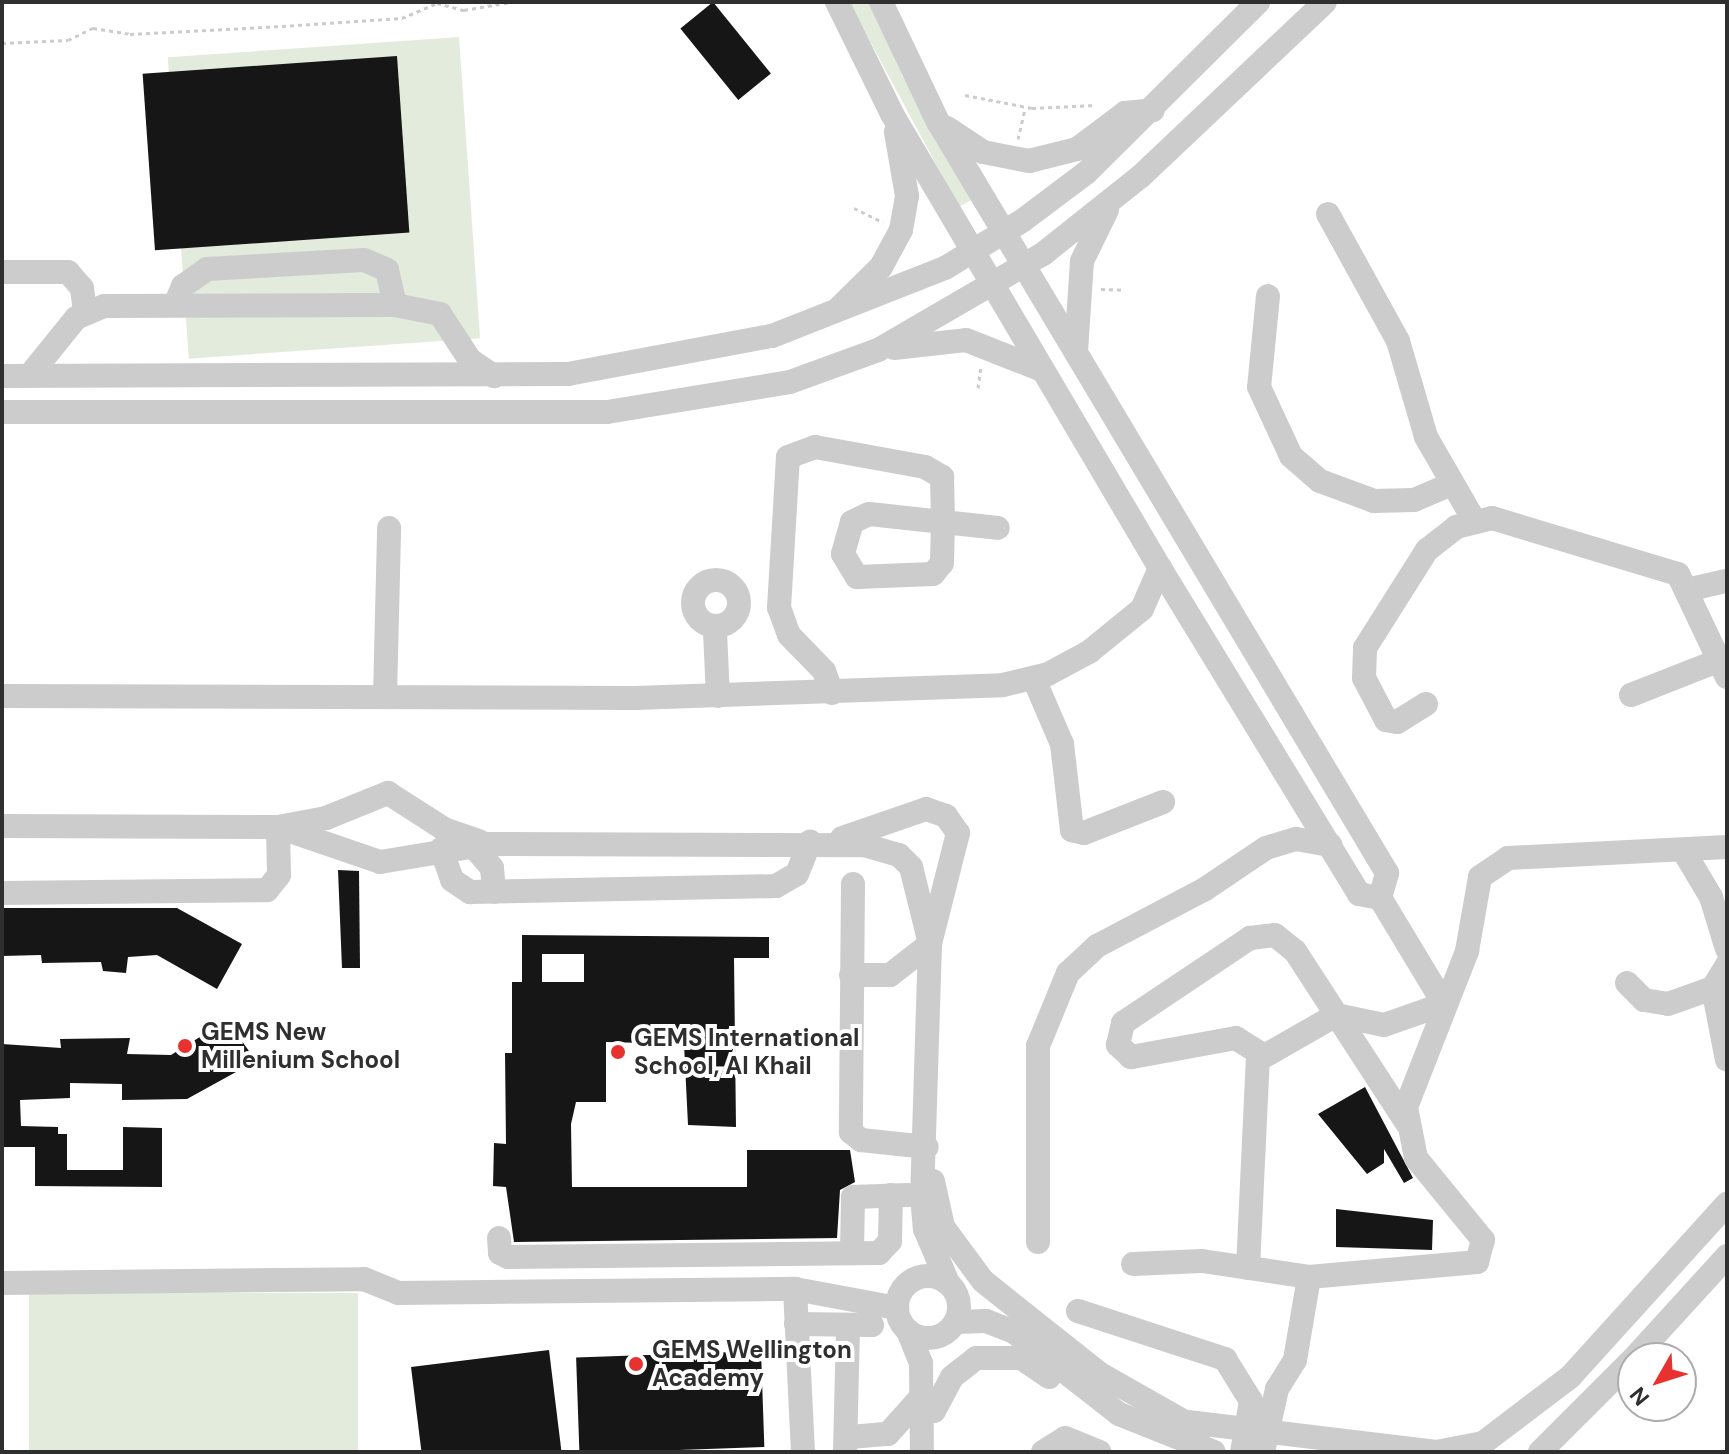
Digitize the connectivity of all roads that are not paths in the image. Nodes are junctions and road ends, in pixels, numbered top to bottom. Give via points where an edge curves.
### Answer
1 (837, 2) edge
2 (881, 2) edge
3 (1258, 2) edge
4 (1325, 2) edge
5 (1153, 110) junction
6 (892, 114) junction
7 (938, 122) junction
8 (1114, 198) junction
9 (1328, 214) dead end
10 (1005, 231) junction
11 (975, 250) junction
12 (1026, 266) junction
13 (2, 272) edge
14 (995, 285) junction
15 (1268, 296) dead end
16 (175, 305) junction
17 (395, 305) junction
18 (85, 312) junction
19 (832, 315) junction
20 (878, 350) junction
21 (1077, 353) junction
22 (1045, 371) junction
23 (30, 375) junction
24 (2, 376) edge
25 (494, 376) junction
26 (2, 412) edge
27 (1450, 485) junction
28 (1474, 520) junction
29 (389, 528) dead end
30 (998, 528) dead end
31 (1160, 568) junction
32 (1727, 581) edge
33 (1691, 589) junction
34 (1191, 619) junction
35 (1132, 620) junction
36 (715, 631) dead end
37 (1723, 668) edge
38 (1034, 679) junction
39 (832, 693) junction
40 (1631, 695) dead end
41 (2, 696) edge
42 (718, 696) junction
43 (385, 697) junction
44 (1426, 704) dead end
45 (1163, 802) dead end
46 (2, 826) edge
47 (278, 827) junction
48 (819, 841) junction
49 (481, 845) junction
50 (1330, 845) junction
51 (1727, 847) edge
52 (441, 849) junction
53 (1686, 855) junction
54 (853, 884) dead end
55 (494, 892) junction
56 (2, 893) edge
57 (1380, 898) junction
58 (1723, 918) edge
59 (930, 944) junction
60 (1727, 949) edge
61 (1727, 965) edge
62 (851, 975) junction
63 (1627, 983) dead end
64 (1713, 988) junction
65 (1444, 1004) junction
66 (1336, 1015) junction
67 (1261, 1058) junction
68 (1727, 1060) edge
69 (1406, 1122) junction
70 (927, 1147) junction
71 (882, 1194) junction
72 (922, 1196) junction
73 (1727, 1204) edge
74 (1727, 1221) edge
75 (499, 1238) dead end
76 (1038, 1242) dead end
77 (852, 1253) junction
78 (1727, 1256) edge
79 (1133, 1264) dead end
80 (1248, 1268) junction
81 (1309, 1277) junction
82 (2, 1283) edge
83 (795, 1289) junction
84 (953, 1290) junction
85 (897, 1308) junction
86 (1078, 1311) dead end
87 (796, 1324) junction
88 (950, 1328) junction
89 (1041, 1328) junction
90 (908, 1331) junction
91 (1648, 1342) edge
92 (1617, 1374) edge
93 (928, 1403) junction
94 (1251, 1440) edge
95 (848, 1445) edge
96 (803, 1452) edge
97 (922, 1452) edge
98 (934, 1452) edge
99 (1043, 1452) edge
100 (1099, 1452) edge
101 (1170, 1452) edge
102 (1214, 1452) edge
103 (1332, 1452) edge
104 (1493, 1452) edge
105 (1540, 1452) edge

1 - 6 street
2 - 7 street
3 - 5 street
4 - 8 street
5 - 7 street via 1125,113 1062,155 1012,160 983,152
5 - 10 street via 1086,173
6 - 11 street
6 - 19 street via 906,180 901,230 881,267
7 - 10 street
8 - 12 street
8 - 21 street via 1082,261
9 - 27 street via 1406,359 1426,437
10 - 11 street
10 - 12 street
11 - 14 street
11 - 19 street
12 - 14 street
12 - 21 street
13 - 18 street via 68,272 82,288
14 - 20 street
14 - 22 street
15 - 27 street via 1259,387 1291,456 1328,486 1374,501 1414,500
16 - 17 street
16 - 17 street via 183,286 207,269 364,260 387,270
16 - 18 street
17 - 25 street via 440,314 470,360
18 - 23 street
19 - 25 street via 692,356
20 - 22 street via 966,340
20 - 26 street via 752,392 638,410
21 - 57 street via 1387,873
22 - 31 street
23 - 24 street
23 - 25 street
27 - 28 street
28 - 33 street via 1508,519 1661,565
28 - 44 street via 1427,550 1363,657 1364,678 1386,720 1397,722
29 - 43 street
30 - 39 street via 943,522 944,483 932,469 807,447 783,463 779,608
31 - 34 street
31 - 35 street
32 - 33 street
33 - 37 street
34 - 35 street via 1161,612
34 - 50 street
35 - 38 street via 1076,661
36 - 42 street
37 - 40 street
38 - 39 street
38 - 45 street via 1062,744 1072,830 1084,833
39 - 42 street
41 - 43 street
42 - 43 street
46 - 47 street
47 - 49 street via 326,818 388,793 444,829
47 - 52 street via 380,862
47 - 56 street via 279,875 267,890
48 - 49 street
48 - 55 street via 797,874 776,886
48 - 59 street via 906,861
48 - 59 street via 916,811 946,816 959,843 939,889
49 - 52 street
49 - 55 street
50 - 57 street via 1359,894
50 - 76 street via 1296,839 1266,848 1205,889 1097,946 1068,973 1038,1046
51 - 53 street
52 - 55 street via 457,885
53 - 58 street
53 - 65 street via 1589,852 1497,862 1475,888 1467,951
54 - 62 street
57 - 65 street
58 - 60 street
59 - 62 street via 890,975
59 - 70 street
61 - 64 street
62 - 70 street via 851,1132 861,1140
63 - 64 street via 1659,1004
64 - 68 street
65 - 66 street via 1384,1025
65 - 69 street via 1408,1092
66 - 67 street
66 - 67 street via 1290,945 1267,934 1250,938 1117,1033 1131,1057 1236,1038
66 - 69 street
67 - 80 street
69 - 81 street via 1416,1158 1480,1235 1484,1255 1472,1263
70 - 72 street
70 - 89 street via 936,1203 953,1247
71 - 72 street
71 - 77 street via 852,1200
71 - 77 street via 887,1249
72 - 84 street via 925,1229
73 - 94 street via 1570,1377 1483,1443 1436,1452
74 - 104 street via 1566,1399
75 - 77 street via 505,1257
78 - 91 street
79 - 80 street
80 - 81 street
81 - 94 street via 1295,1360
82 - 83 street via 364,1279 398,1293
83 - 85 street
83 - 87 street
84 - 85 street via 915,1279
84 - 88 street
84 - 89 street
85 - 90 street
86 - 94 street via 1217,1355 1236,1372 1251,1401
87 - 95 street via 860,1325
87 - 96 street
88 - 90 street via 925,1338
88 - 93 street
88 - 102 street via 986,1321 1014,1332 1119,1414
89 - 94 street via 1123,1390 1188,1422
90 - 93 street
92 - 105 street
93 - 95 street via 888,1434
93 - 97 street
93 - 98 street
93 - 101 street via 963,1366 1006,1354 1034,1366 1132,1436
94 - 103 street
99 - 100 street via 1065,1438

